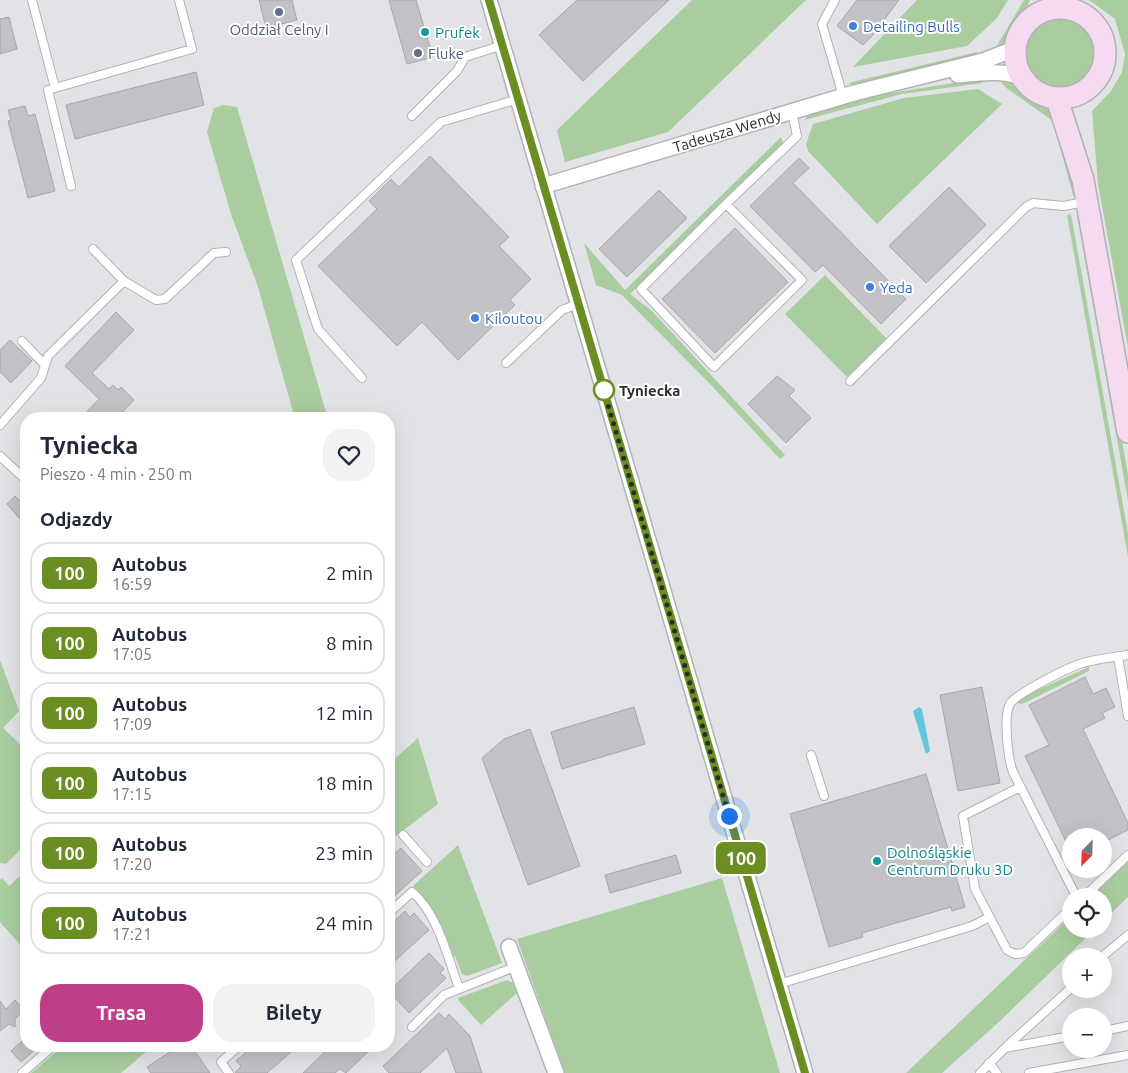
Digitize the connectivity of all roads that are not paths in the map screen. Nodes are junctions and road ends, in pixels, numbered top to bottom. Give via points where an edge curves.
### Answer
1 (32, 0) edge
2 (40, 0) edge
3 (179, 0) edge
4 (489, 0) edge
5 (835, 0) edge
6 (1057, 4) edge
7 (1036, 7) edge
8 (35, 11) junction
9 (503, 45) junction
10 (1014, 49) junction
11 (1021, 77) junction
12 (912, 79) junction
13 (55, 88) junction
14 (1080, 94) junction
15 (843, 96) junction
16 (518, 99) junction
17 (1057, 99) junction
18 (792, 112) junction
19 (412, 116) dead end
20 (1083, 180) junction
21 (70, 186) dead end
22 (544, 186) junction
23 (1087, 202) junction
24 (726, 204) junction
25 (93, 249) dead end
26 (226, 252) dead end
27 (124, 280) junction
28 (578, 304) junction
29 (22, 341) dead end
30 (506, 363) dead end
31 (44, 364) junction
32 (362, 378) dead end
33 (850, 381) dead end
34 (0, 425) edge
35 (1128, 432) edge
36 (0, 456) edge
37 (20, 474) edge
38 (1128, 655) edge
39 (1118, 657) junction
40 (1128, 716) edge
41 (811, 756) dead end
42 (1020, 787) junction
43 (824, 796) dead end
44 (403, 835) dead end
45 (1128, 855) edge
46 (428, 862) dead end
47 (1072, 888) edge
48 (1093, 888) edge
49 (395, 908) edge
50 (990, 917) junction
51 (1062, 917) edge
52 (1128, 934) edge
53 (509, 946) dead end
54 (1112, 948) edge
55 (517, 966) junction
56 (778, 984) junction
57 (459, 988) junction
58 (1062, 996) edge
59 (1128, 1026) edge
60 (412, 1027) dead end
61 (1112, 1029) edge
62 (1062, 1038) edge
63 (1005, 1048) junction
64 (46, 1052) edge
65 (232, 1052) edge
66 (1128, 1055) edge
67 (989, 1063) junction
68 (22, 1073) edge
69 (229, 1073) edge
70 (556, 1073) edge
71 (805, 1073) edge
72 (980, 1073) edge
73 (997, 1073) edge
74 (1029, 1073) edge

1 - 8 lane
2 - 8 lane
3 - 13 lane via 192,49
4 - 9 street
5 - 15 lane via 822,24
6 - 7 main road
6 - 14 main road via 1091,21 1104,43 1102,68 1094,83
7 - 10 main road
8 - 13 lane
9 - 16 street
9 - 19 lane via 465,57 457,71
10 - 11 main road
10 - 12 street, Tadeusza Wendy via 986,60
11 - 12 street, Tadeusza Wendy via 993,72
11 - 17 main road via 1036,92
12 - 15 street, Tadeusza Wendy
13 - 21 lane via 48,90
14 - 17 main road
14 - 20 main road
15 - 18 street, Tadeusza Wendy
16 - 22 street
16 - 32 lane via 441,122 296,260 318,329
17 - 20 main road
18 - 22 street, Tadeusza Wendy
18 - 24 lane via 797,136
20 - 23 main road
22 - 28 street
23 - 33 lane via 1063,206 1033,203 1026,207
23 - 35 main road
24 - 24 lane via 641,289 714,367 802,280
25 - 27 lane
26 - 27 lane via 214,253 165,299 156,300
27 - 31 lane via 48,356
28 - 30 lane via 562,310
28 - 56 street
29 - 31 lane
31 - 34 lane via 41,378
36 - 37 lane
38 - 39 lane
39 - 40 lane
39 - 42 lane via 1081,663 1018,695 1010,704 1008,756
41 - 43 lane
42 - 47 lane
42 - 50 lane via 963,816 975,889
44 - 46 lane
45 - 48 lane
49 - 57 lane via 412,892 420,899 431,916
50 - 51 lane via 1007,950 1015,954 1024,953
50 - 56 lane via 972,926
52 - 54 lane
53 - 55 street
55 - 57 lane
55 - 70 street
56 - 71 street
57 - 60 lane via 444,995
58 - 63 lane
59 - 61 lane
62 - 63 lane
63 - 67 lane
64 - 68 lane
65 - 69 lane via 220,1062
66 - 74 lane
67 - 72 lane
67 - 73 lane

